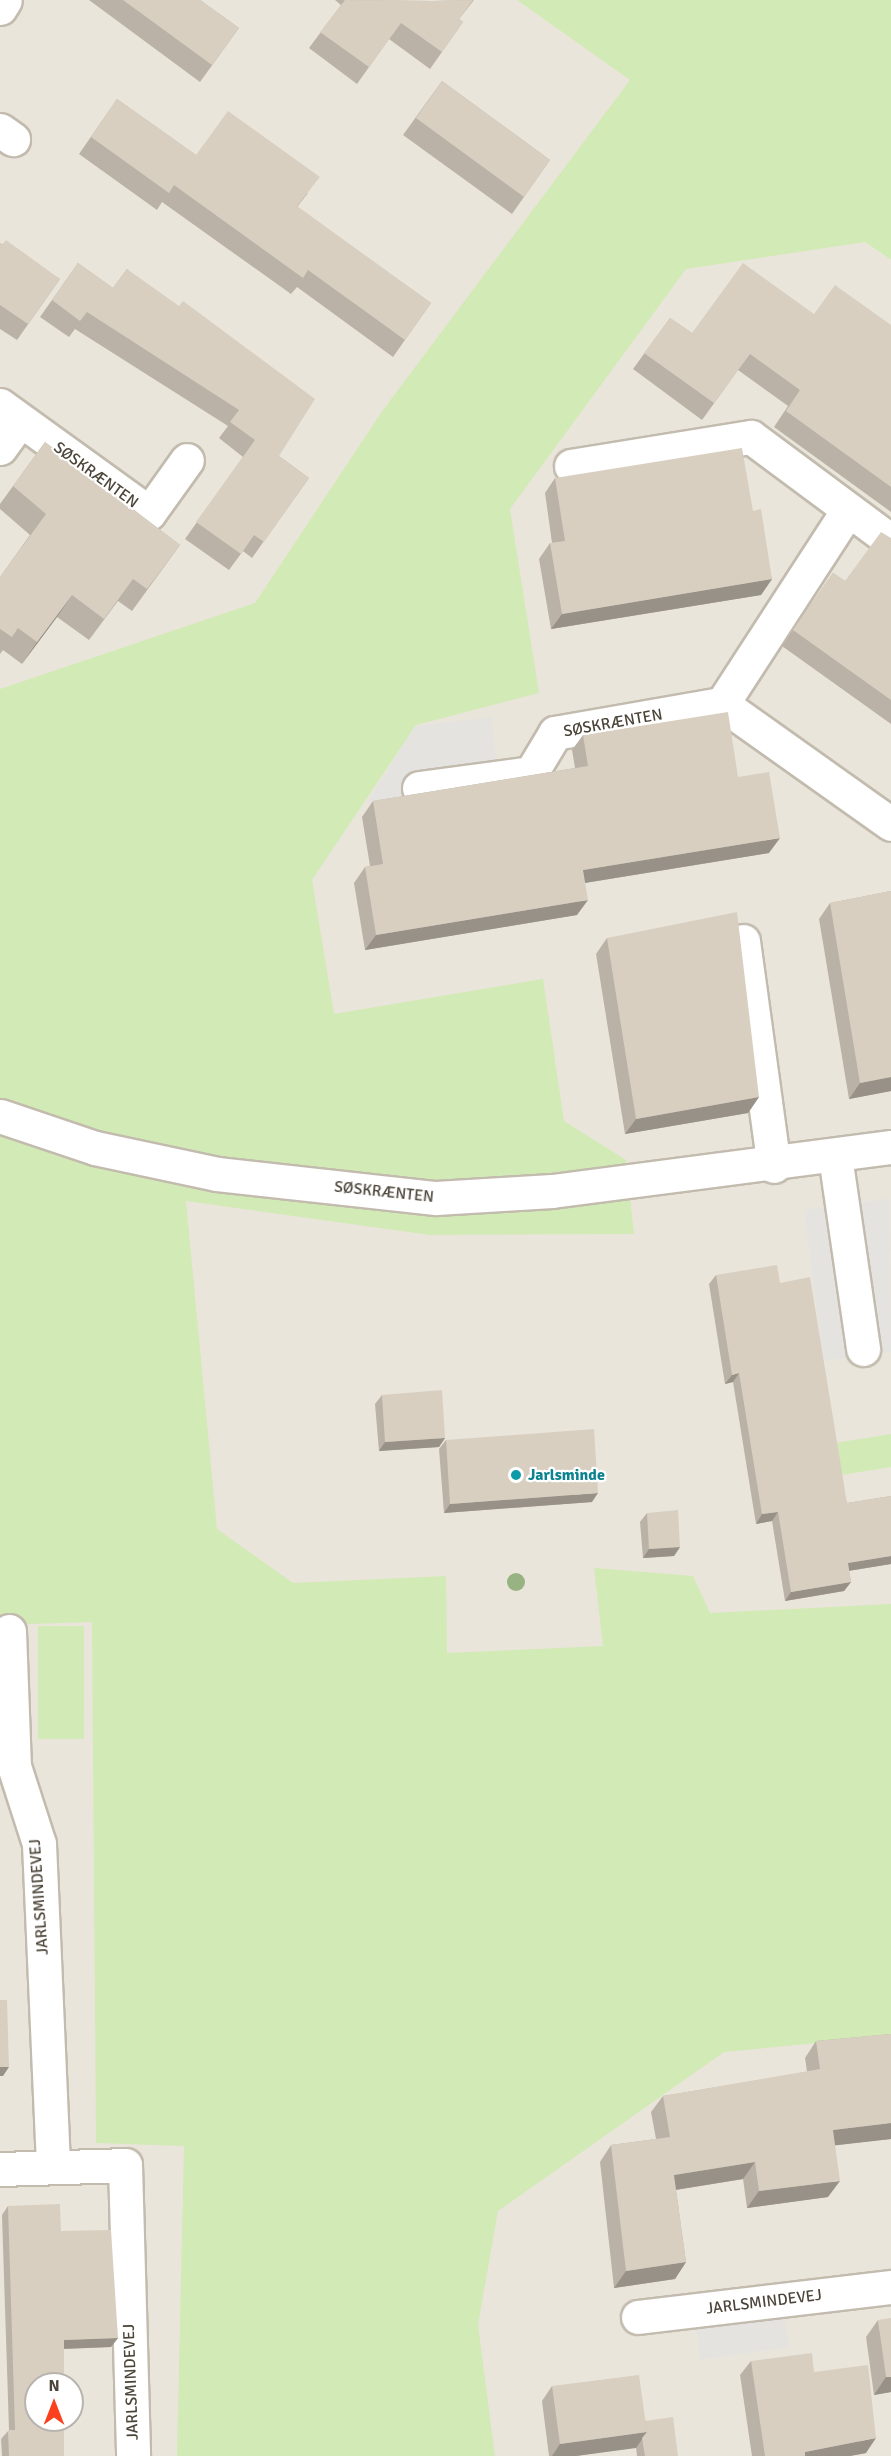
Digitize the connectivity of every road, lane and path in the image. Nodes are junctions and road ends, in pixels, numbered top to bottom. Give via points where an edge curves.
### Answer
1 (5, 0) edge
2 (0, 8) edge
3 (10, 412) edge
4 (0, 448) edge
5 (187, 460) dead end
6 (571, 466) dead end
7 (848, 510) junction
8 (891, 541) edge
9 (722, 704) junction
10 (419, 788) dead end
11 (891, 824) edge
12 (743, 941) edge
13 (0, 1116) edge
14 (891, 1146) edge
15 (835, 1156) junction
16 (774, 1166) junction
17 (863, 1349) dead end
18 (9, 1631) dead end
19 (53, 2167) junction
20 (0, 2169) edge
21 (891, 2287) edge
22 (638, 2317) dead end
23 (133, 2456) edge

1 - 2 street
3 - 4 street, SØSKRÆNTEN
3 - 5 street, SØSKRÆNTEN via 149,513
6 - 7 street via 751,437
7 - 8 street
7 - 9 street
9 - 10 street, SØSKRÆNTEN via 555,733 531,773
9 - 11 street
12 - 16 street
13 - 16 street, SØSKRÆNTEN via 96,1148 217,1174 436,1198 552,1191
14 - 15 street, SØSKRÆNTEN
15 - 16 street, SØSKRÆNTEN
15 - 17 street
18 - 19 street, JARLSMINDEVEJ via 14,1767 39,1844
19 - 20 street, JARLSMINDEVEJ
19 - 23 street, JARLSMINDEVEJ via 125,2165
21 - 22 street, JARLSMINDEVEJ

